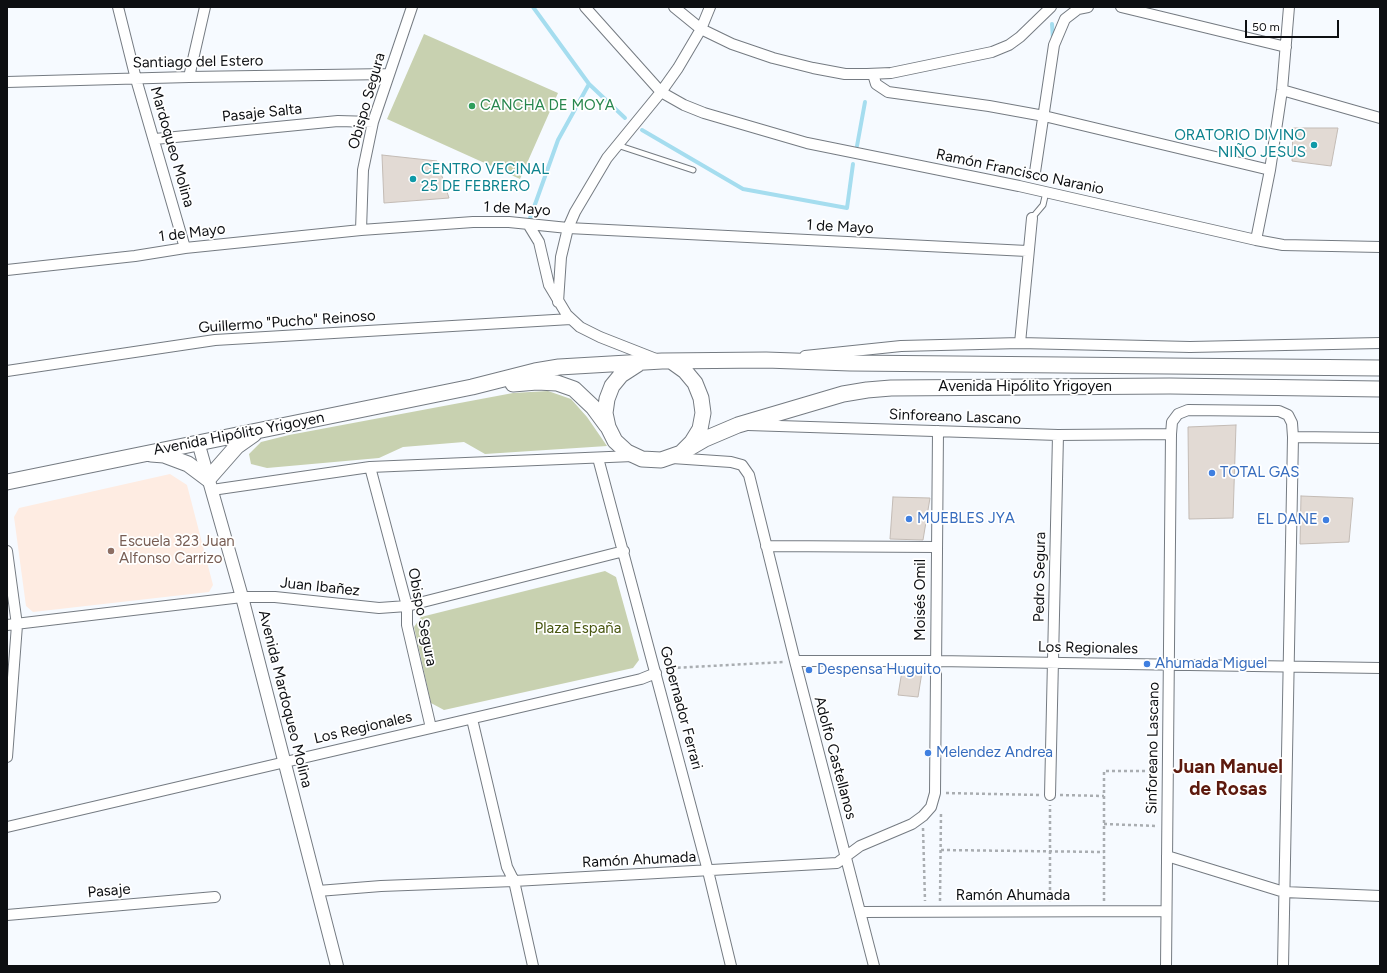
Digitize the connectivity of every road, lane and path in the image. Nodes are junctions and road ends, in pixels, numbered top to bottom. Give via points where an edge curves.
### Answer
1 (118, 7) edge
2 (205, 7) edge
3 (412, 7) edge
4 (584, 7) edge
5 (674, 7) edge
6 (710, 7) edge
7 (1050, 7) edge
8 (1088, 7) edge
9 (1121, 7) edge
10 (1289, 7) edge
11 (701, 29) junction
12 (1286, 47) junction
13 (389, 74) junction
14 (873, 74) junction
15 (189, 76) junction
16 (136, 79) junction
17 (7, 82) edge
18 (1282, 90) junction
19 (661, 92) junction
20 (1044, 116) junction
21 (1380, 118) edge
22 (373, 122) junction
23 (155, 139) junction
24 (617, 145) junction
25 (693, 170) dead end
26 (1270, 170) junction
27 (1035, 172) dead end
28 (1046, 192) junction
29 (1032, 218) joint
30 (528, 224) junction
31 (568, 228) junction
32 (361, 230) junction
33 (1256, 240) junction
34 (1380, 247) edge
35 (185, 248) junction
36 (1027, 251) junction
37 (7, 270) edge
38 (558, 302) junction
39 (571, 319) junction
40 (1020, 343) junction
41 (1380, 343) edge
42 (766, 360) junction
43 (666, 361) junction
44 (639, 363) junction
45 (1380, 368) edge
46 (7, 371) edge
47 (472, 387) junction
48 (1380, 389) edge
49 (738, 425) junction
50 (608, 427) junction
51 (260, 430) junction
52 (938, 431) junction
53 (1171, 434) junction
54 (1058, 435) junction
55 (1292, 436) junction
56 (1380, 438) edge
57 (198, 442) junction
58 (140, 454) junction
59 (675, 455) junction
60 (633, 456) junction
61 (598, 458) junction
62 (370, 467) junction
63 (7, 482) edge
64 (210, 484) junction
65 (766, 546) junction
66 (936, 547) junction
67 (7, 551) edge
68 (624, 551) junction
69 (242, 597) junction
70 (407, 606) junction
71 (12, 625) edge
72 (795, 661) junction
73 (936, 661) junction
74 (1053, 663) junction
75 (1169, 665) junction
76 (1288, 667) junction
77 (1380, 668) edge
78 (656, 673) junction
79 (472, 719) junction
80 (431, 728) junction
81 (7, 757) edge
82 (284, 762) junction
83 (1168, 771) junction
84 (935, 793) junction
85 (1050, 795) junction
86 (1104, 796) junction
87 (923, 816) junction
88 (1104, 824) junction
89 (1167, 826) junction
90 (7, 827) edge
91 (941, 850) junction
92 (1050, 851) junction
93 (1104, 852) junction
94 (845, 856) junction
95 (1167, 856) junction
96 (708, 871) junction
97 (514, 881) junction
98 (318, 891) junction
99 (1284, 892) junction
100 (1380, 896) edge
101 (214, 897) dead end
102 (1050, 911) junction
103 (1104, 911) junction
104 (1166, 911) junction
105 (860, 912) junction
106 (925, 912) junction
107 (940, 912) junction
108 (7, 916) edge
109 (337, 966) edge
110 (533, 966) edge
111 (731, 966) edge
112 (874, 966) edge
113 (1166, 966) edge
114 (1283, 966) edge

1 - 16 street, Mardoqueo Molina
2 - 15 street
3 - 13 street, Obispo Segura
4 - 19 street, Ramón Francisco Naranio
5 - 11 street
6 - 11 street
7 - 14 street via 1020,37 992,52 890,73
8 - 20 street via 1078,9 1065,19 1056,39
9 - 12 street
10 - 12 street
11 - 14 street via 732,44 772,58 845,74
11 - 19 street
12 - 18 street
13 - 15 street, Santiago del Estero
13 - 22 street, Obispo Segura
14 - 20 street via 876,84 888,92
15 - 16 street, Santiago del Estero
16 - 17 street, Santiago del Estero
16 - 23 street, Mardoqueo Molina
18 - 21 street
18 - 26 street
19 - 24 street
19 - 28 street, Ramón Francisco Naranio via 704,113 807,143
20 - 26 street
20 - 27 street
22 - 23 street, Pasaje Salta via 338,121
22 - 32 street, Obispo Segura via 363,170
23 - 35 street, Mardoqueo Molina
24 - 25 lane
24 - 31 street via 575,212
26 - 33 street
28 - 29 lane via 1042,205
28 - 33 street, Ramón Francisco Naranio
29 - 36 street
30 - 31 street, 1 de Mayo
30 - 32 street, 1 de Mayo via 472,222
30 - 38 street via 539,242 549,285
31 - 36 street, 1 de Mayo
31 - 38 street via 561,257
32 - 35 street, 1 de Mayo
33 - 34 street, Ramón Francisco Naranio via 1283,245
35 - 37 street, 1 de Mayo
36 - 40 street
38 - 39 street
39 - 43 street via 580,327 600,337
39 - 46 street, Guillermo "Pucho" Reinoso via 215,340
40 - 41 street via 1190,347
40 - 42 street via 901,346
42 - 43 main road, Avenida Hipólito Yrigoyen
42 - 45 main road, Avenida Hipólito Yrigoyen
43 - 44 main road
43 - 59 main road via 685,371 694,383 701,398 703,413 700,429 692,442
44 - 47 main road, Avenida Hipólito Yrigoyen via 559,367
44 - 50 main road via 621,375 612,386 605,413
47 - 50 main road, Avenida Hipólito Yrigoyen via 557,383 574,390 593,407
47 - 51 main road, Avenida Hipólito Yrigoyen
48 - 49 main road, Avenida Hipólito Yrigoyen via 1170,386 891,388 844,394
49 - 52 street, Sinforeano Lascano
49 - 59 main road, Avenida Hipólito Yrigoyen
50 - 60 main road via 615,441
51 - 57 main road, Avenida Hipólito Yrigoyen
51 - 64 main road via 237,446
52 - 54 street, Sinforeano Lascano
52 - 66 street, Moisés Omil
53 - 54 street, Sinforeano Lascano
53 - 55 street, Sinforeano Lascano via 1172,422 1178,414 1188,410 1279,411 1288,415 1292,423
53 - 75 street, Sinforeano Lascano
54 - 74 street, Pedro Segura
55 - 56 street
55 - 76 street
57 - 58 main road, Avenida Hipólito Yrigoyen
57 - 64 street, Avenida Mardoqueo Molina
58 - 63 main road, Avenida Hipólito Yrigoyen
58 - 64 main road via 164,456 188,464
59 - 60 main road via 652,460
59 - 65 street, Adolfo Castellanos via 742,465 749,475
60 - 61 street
61 - 62 street
61 - 68 street, Gobernador Ferrari
62 - 64 street
62 - 70 street, Obispo Segura
64 - 69 street, Avenida Mardoqueo Molina
65 - 66 street
65 - 72 street, Adolfo Castellanos
66 - 73 street, Moisés Omil
67 - 71 street
68 - 70 street, Juan Ibañez
68 - 78 street, Gobernador Ferrari
69 - 70 street, Juan Ibañez via 379,608
69 - 71 street, Juan Ibañez
69 - 82 street, Avenida Mardoqueo Molina
70 - 80 street, Obispo Segura via 407,625
71 - 81 street
72 - 73 street, Los Regionales
72 - 78 path via 673,668
72 - 94 street, Adolfo Castellanos
73 - 74 street, Los Regionales
73 - 84 street, Moisés Omil
74 - 75 street, Los Regionales
74 - 85 street, Pedro Segura
75 - 76 street, Los Regionales
75 - 83 street, Sinforeano Lascano
76 - 77 street, Los Regionales
76 - 99 street
78 - 79 street, Los Regionales via 641,679
78 - 96 street, Gobernador Ferrari
79 - 80 street, Los Regionales
79 - 97 street via 507,867
80 - 82 street, Los Regionales
82 - 90 street, Los Regionales
82 - 98 street, Avenida Mardoqueo Molina
83 - 86 path via 1104,771
83 - 89 street, Sinforeano Lascano
84 - 85 path
84 - 87 street, Ramón Ahumada via 931,807
84 - 91 path via 941,804
85 - 86 path
85 - 92 path
86 - 88 path
87 - 94 street, Ramón Ahumada via 912,824 860,846
87 - 106 path
88 - 89 path
88 - 93 path
89 - 95 street, Sinforeano Lascano
91 - 92 path
91 - 107 path
92 - 93 path
92 - 102 path
93 - 103 path
94 - 96 street, Ramón Ahumada via 837,863
94 - 105 street, Adolfo Castellanos
95 - 99 street
95 - 104 street, Sinforeano Lascano
96 - 97 street, Ramón Ahumada
96 - 111 street, Gobernador Ferrari
97 - 98 street, Ramón Ahumada
97 - 110 street
98 - 109 street, Avenida Mardoqueo Molina
99 - 100 street
99 - 114 street
101 - 108 street, Pasaje
102 - 103 street, Ramón Ahumada
102 - 107 street, Ramón Ahumada
103 - 104 street, Ramón Ahumada
104 - 113 street, Sinforeano Lascano
105 - 106 street, Ramón Ahumada
105 - 112 street, Adolfo Castellanos
106 - 107 street, Ramón Ahumada

